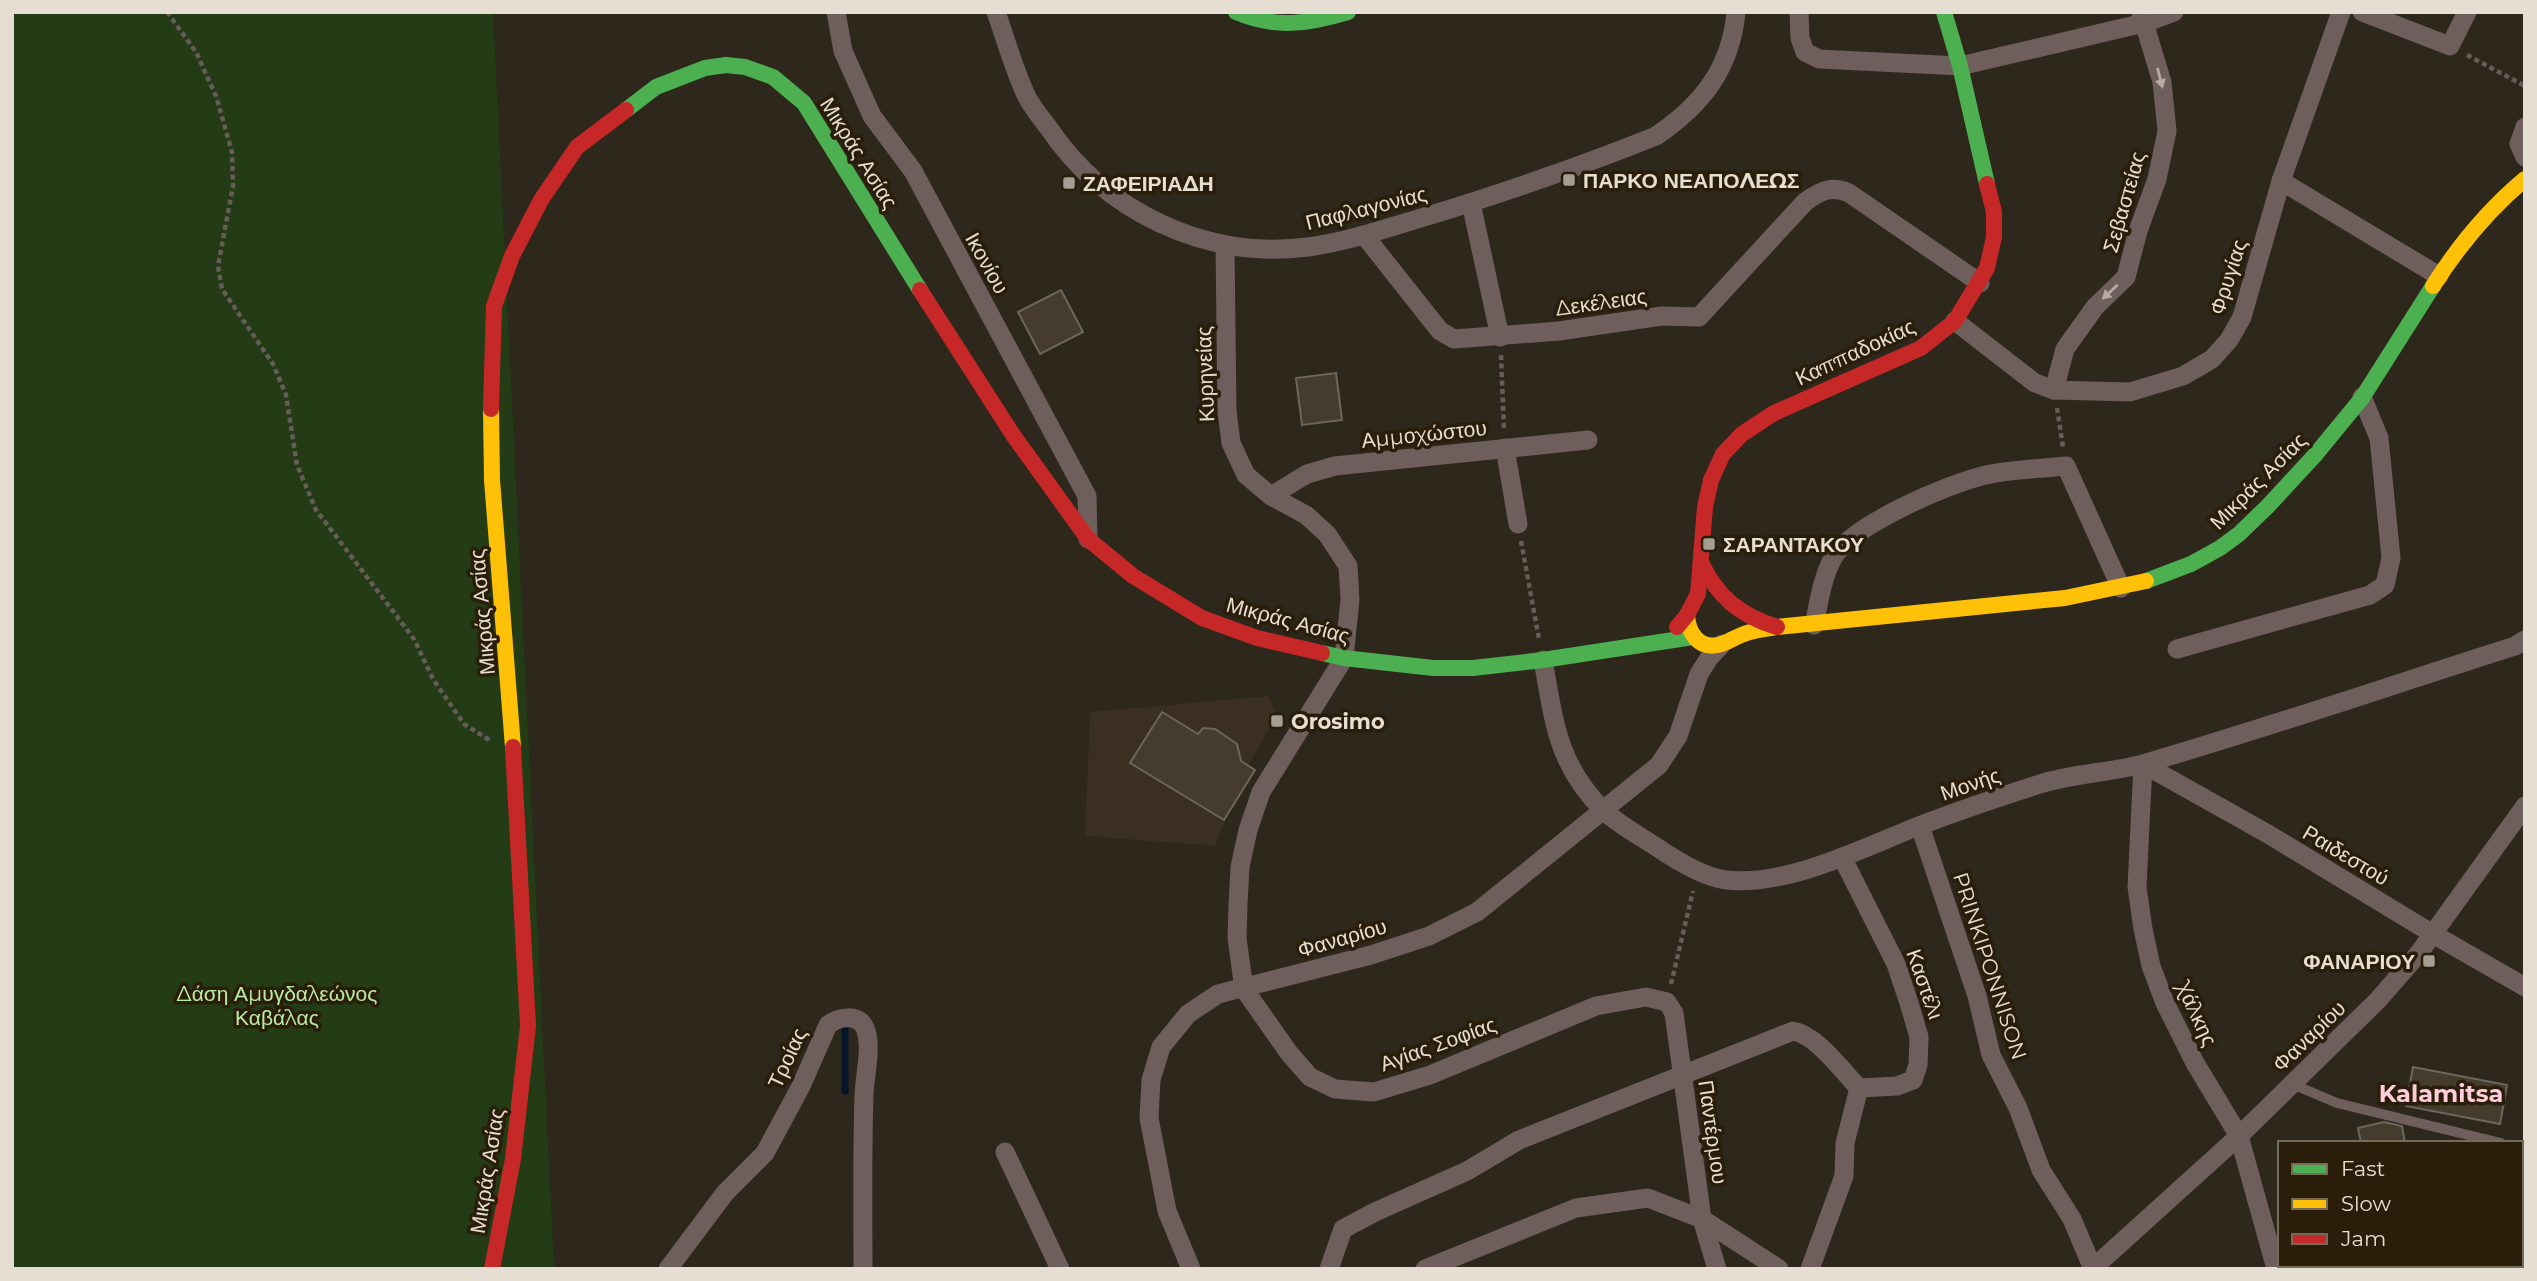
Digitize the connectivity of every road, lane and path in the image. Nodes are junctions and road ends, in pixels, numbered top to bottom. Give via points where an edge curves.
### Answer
1 (167, 12) edge
2 (836, 12) edge
3 (996, 12) edge
4 (1236, 12) edge
5 (1348, 12) edge
6 (1736, 12) edge
7 (1799, 12) edge
8 (1944, 12) edge
9 (2174, 12) edge
10 (2342, 12) edge
11 (2362, 12) edge
12 (2467, 12) edge
13 (2143, 18) edge
14 (2450, 46) junction
15 (1961, 66) junction
16 (2525, 86) edge
17 (2525, 127) edge
18 (2525, 157) edge
19 (2525, 179) edge
20 (2281, 181) junction
21 (1471, 203) junction
22 (1364, 235) junction
23 (1225, 246) junction
24 (2439, 276) junction
25 (1980, 284) junction
26 (1955, 321) junction
27 (1500, 337) junction
28 (2053, 390) junction
29 (2362, 397) junction
30 (1588, 440) dead end
31 (1505, 448) junction
32 (2066, 466) junction
33 (1271, 496) junction
34 (1518, 524) joint
35 (1088, 539) junction
36 (1701, 553) junction
37 (2121, 588) junction
38 (1729, 604) junction
39 (1691, 609) junction
40 (1814, 625) junction
41 (1777, 628) junction
42 (1693, 637) junction
43 (2525, 640) edge
44 (1725, 641) junction
45 (1640, 647) junction
46 (2177, 649) dead end
47 (1344, 658) junction
48 (1543, 660) junction
49 (1690, 701) junction
50 (514, 755) junction
51 (2143, 764) junction
52 (2525, 806) edge
53 (1604, 811) junction
54 (1920, 826) junction
55 (1842, 857) junction
56 (1698, 870) junction
57 (2433, 934) junction
58 (2525, 987) edge
59 (1244, 989) junction
60 (1667, 1003) junction
61 (1682, 1076) junction
62 (2292, 1084) junction
63 (1859, 1088) junction
64 (2239, 1136) junction
65 (2493, 1141) edge
66 (1005, 1152) dead end
67 (1702, 1219) junction
68 (492, 1269) edge
69 (668, 1269) edge
70 (863, 1269) edge
71 (1060, 1269) edge
72 (1191, 1269) edge
73 (1329, 1269) edge
74 (1425, 1269) edge
75 (1717, 1269) edge
76 (1779, 1269) edge
77 (1810, 1269) edge
78 (2093, 1269) edge
79 (2276, 1269) edge

1 - 50 path via 196,52 216,96 232,152 233,186 218,266 222,289 273,364 286,395 298,465 316,510 414,639 433,679 464,724
2 - 35 street, Ικονίου via 843,51 872,116 913,170 1087,496
3 - 23 street, Παφλαγονίας via 1027,98 1081,170 1131,208 1164,226
4 - 5 street via 1261,22 1293,26
6 - 21 street, Παφλαγονίας via 1727,56 1713,84 1678,121 1656,136
7 - 15 street via 1805,52 1819,59
8 - 15 street, Καππαδοκίας
9 - 13 street
10 - 20 street, Φρυγίας
11 - 14 street
12 - 14 street
13 - 15 street
13 -> 28 street, Σεβαστείας via 2162,82 2167,131 2157,179 2126,278 2095,307 2064,349
14 - 16 path
15 - 25 street, Καππαδοκίας via 1994,212 1994,237
17 - 18 street via 2519,144
19 - 24 street, Μικράς Ασίας via 2500,197
20 - 24 street
20 - 28 street, Φρυγίας via 2242,317 2212,359 2183,376 2130,392
21 - 22 street, Παφλαγονίας
21 - 27 street
22 - 23 street, Παφλαγονίας via 1308,247
22 - 27 street, Δεκέλειας via 1440,331 1454,339
23 - 33 street, Κυρηνείας via 1231,443 1246,475
24 - 29 street, Μικράς Ασίας
25 - 26 street, Καππαδοκίας
25 - 27 street, Δεκέλειας via 1839,188 1819,191 1805,202 1699,317 1662,316
26 - 28 street, Φρυγίας via 2035,383
26 - 36 street, Καππαδοκίας via 1921,348 1774,413 1742,434 1723,454 1711,480
27 - 31 path
28 - 32 path
29 - 37 street, Μικράς Ασίας via 2295,478 2223,547 2163,578
29 - 46 street via 2379,438 2391,558 2385,585 2370,595
30 - 31 street, Αμμοχώστου
31 - 33 street, Αμμοχώστου via 1335,466 1307,474
31 - 34 street
32 - 37 street
32 - 40 street via 1987,475 1927,495 1856,535 1834,555
33 - 47 street, Κυρηνείας via 1307,515 1327,534 1348,566
34 - 48 path
35 - 47 street, Μικράς Ασίας via 1133,576 1202,618 1257,638
35 - 50 street, Μικράς Ασίας via 999,415 804,103 773,77 745,67 705,68 656,87 577,147 541,200 512,256 494,306 492,480
36 - 38 street via 1714,589
36 - 39 street, Καππαδοκίας
37 - 40 street, Μικράς Ασίας
38 - 39 street via 1710,596
38 - 41 street
38 - 44 street via 1736,624
39 - 42 street via 1689,631
39 - 45 street via 1670,632
40 - 41 street, Μικράς Ασίας
41 - 44 street, Μικράς Ασίας
42 - 44 street via 1706,645
42 - 45 street, Μικράς Ασίας
42 - 49 street
43 - 51 street, Μονής
44 - 49 street via 1699,674
45 - 48 street, Μικράς Ασίας
47 - 48 street, Μικράς Ασίας via 1433,668
47 - 59 street, Αγίας Σοφίας via 1261,792 1248,830 1237,916
48 - 53 street, Μονής via 1563,753 1574,776
49 - 53 street, Φαναρίου via 1678,736 1659,765
50 - 68 street, Μικράς Ασίας via 528,1026 513,1160
51 - 54 street, Μονής via 2043,783
51 - 57 street, Ραιδεστού
51 - 64 street, Χάλκης via 2137,887 2151,966 2195,1063
52 - 57 street, Φαναρίου
53 - 56 street, Μονής
53 - 59 street, Φαναρίου via 1477,912 1429,936
54 - 55 street, Μονής
54 - 78 street, PRINKIPONNISON via 1978,996 1991,1055 2018,1108 2041,1170 2071,1219
55 - 56 street, Μονής via 1754,881 1723,880
55 - 63 street, Καστέλι via 1896,964 1919,1037 1913,1080
56 - 60 path
57 - 58 street, Ραιδεστού
57 - 62 street, Φαναρίου via 2378,1000
59 - 60 street, Αγίας Σοφίας via 1310,1077 1335,1089 1374,1092 1430,1075 1596,1006 1646,997
59 - 72 street, Φαναρίου via 1218,994 1188,1014 1161,1047 1151,1080 1149,1118 1167,1211
60 - 61 street, Παντέρμου via 1674,1013
61 - 63 street via 1793,1031 1812,1040
61 - 67 street, Παντέρμου
61 - 73 street via 1519,1140 1467,1171 1343,1229
62 - 64 street, Φαναρίου
62 - 65 lane via 2337,1103
63 - 77 street via 1845,1143 1844,1176
64 - 78 street, Φαναρίου
64 - 79 street, Χάλκης
66 - 71 street
67 - 74 street via 1647,1198 1576,1208
67 - 75 street, Παντέρμου
67 - 76 street
69 - 70 street, Τροίας via 725,1193 765,1153 828,1025 848,1017 864,1027 868,1047

